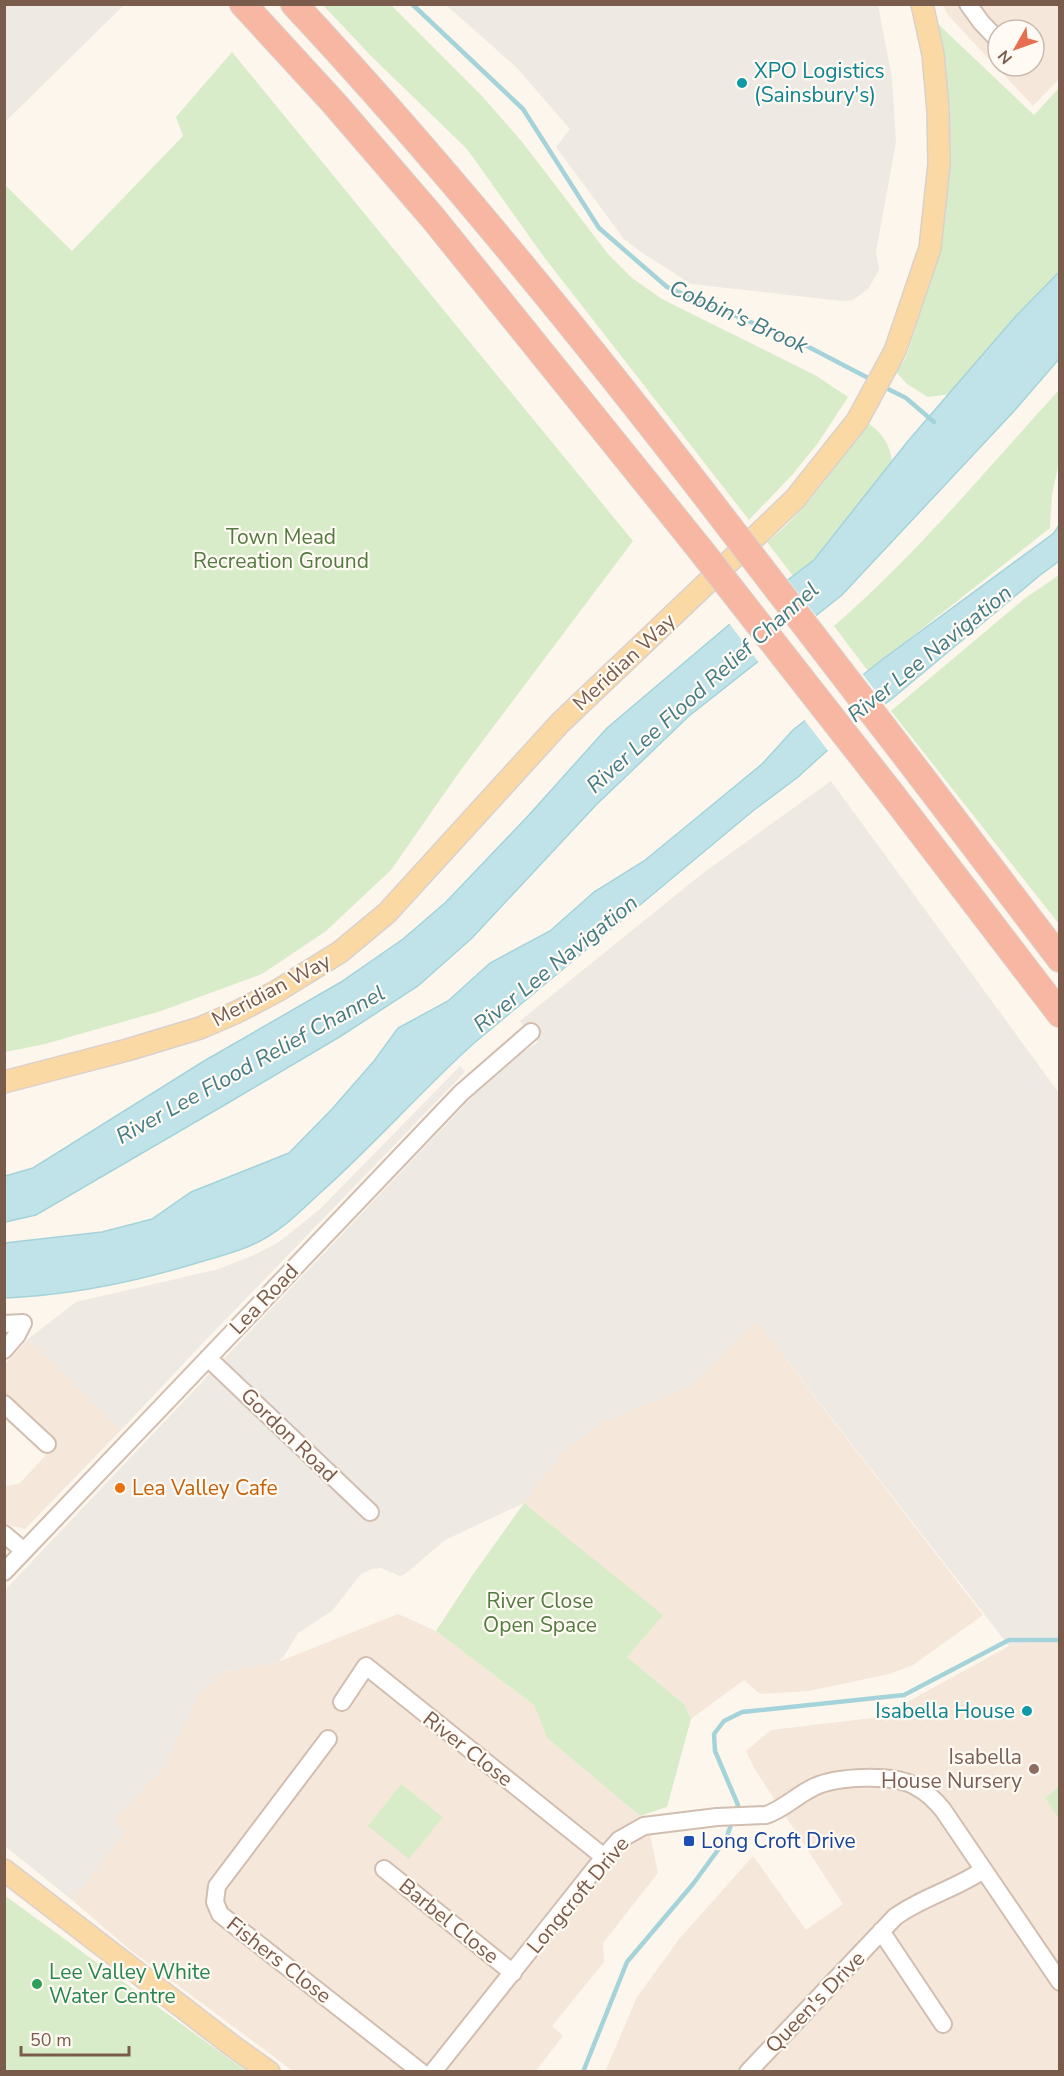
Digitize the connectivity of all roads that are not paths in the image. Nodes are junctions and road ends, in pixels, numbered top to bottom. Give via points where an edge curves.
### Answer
1 (243, 4) edge
2 (294, 4) edge
3 (922, 4) edge
4 (968, 4) edge
5 (986, 27) edge
6 (1059, 959) edge
7 (1059, 1014) edge
8 (531, 1032) dead end
9 (4, 1082) edge
10 (4, 1323) edge
11 (4, 1350) edge
12 (208, 1358) junction
13 (4, 1404) edge
14 (47, 1444) dead end
15 (370, 1512) dead end
16 (4, 1534) edge
17 (24, 1551) junction
18 (4, 1572) edge
19 (342, 1702) dead end
20 (328, 1740) dead end
21 (604, 1857) junction
22 (384, 1869) dead end
23 (4, 1870) edge
24 (983, 1870) junction
25 (881, 1931) junction
26 (513, 1973) junction
27 (1059, 1982) edge
28 (944, 2024) dead end
29 (269, 2072) edge
30 (420, 2072) edge
31 (433, 2072) edge
32 (748, 2072) edge

1 - 7 highway, bridge via 433,218 699,548
2 - 6 highway, bridge via 446,175 598,361
3 - 9 main road, Meridian Way via 933,54 938,110 939,164 930,248 895,351 857,421 795,499 560,723 387,913 340,952 277,992 200,1028
4 - 5 street
8 - 12 street, Lea Road via 460,1094
10 - 11 street via 23,1323
12 - 15 street, Gordon Road
12 - 17 street, Lea Road
13 - 14 street
16 - 17 street
17 - 18 street, Lea Road
19 - 21 street, River Close via 366,1666
20 - 30 street, Fishers Close via 217,1886 215,1902 220,1914
21 - 24 street, Longcroft Drive via 619,1840 639,1827 776,1812 819,1785 880,1778 914,1785 937,1802
21 - 26 street, Longcroft Drive
22 - 26 street, Barbel Close
23 - 29 main road
24 - 25 street, Queen's Drive via 903,1911
24 - 27 street, Longcroft Drive
25 - 28 street
25 - 32 street, Queen's Drive
26 - 31 street, Longcroft Drive

